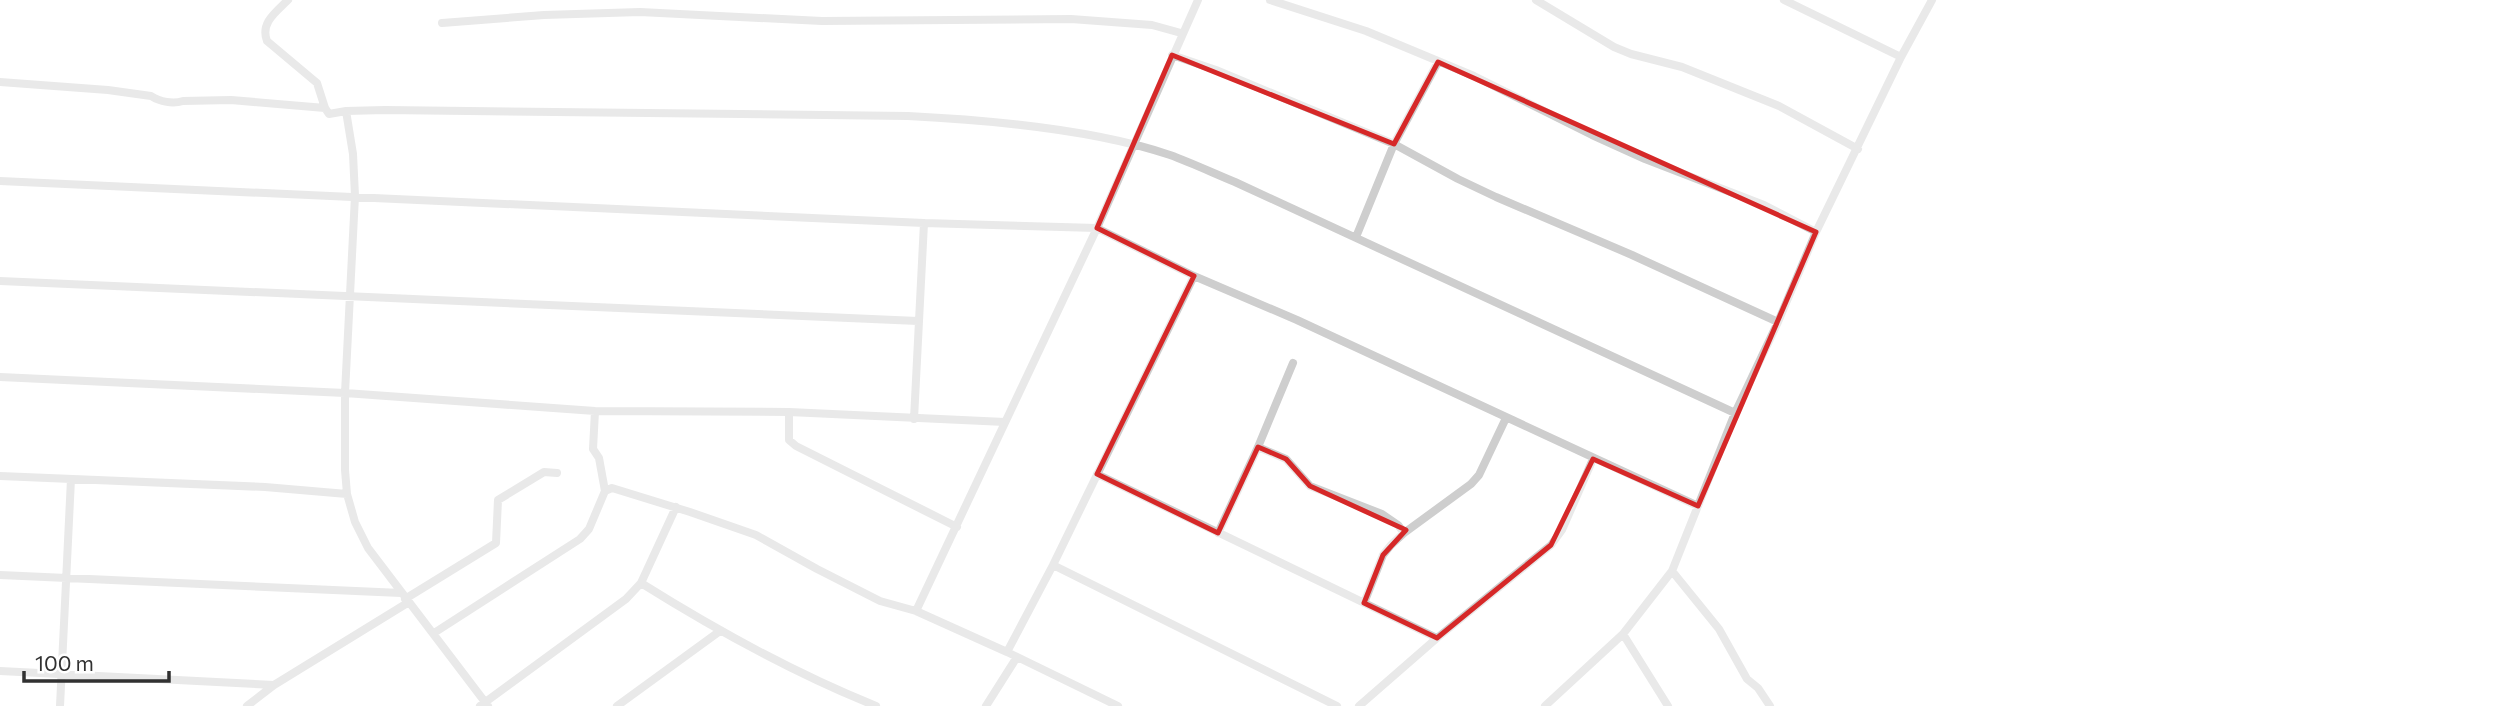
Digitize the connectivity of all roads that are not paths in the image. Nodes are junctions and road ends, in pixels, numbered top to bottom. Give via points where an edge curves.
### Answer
1 (288, 0) edge
2 (1198, 0) edge
3 (1270, 0) edge
4 (1536, 0) edge
5 (1784, 0) edge
6 (1932, 0) edge
7 (442, 23) dead end
8 (1181, 33) junction
9 (1172, 55) junction
10 (1901, 57) junction
11 (1438, 62) junction
12 (0, 82) edge
13 (325, 108) junction
14 (346, 111) junction
15 (1394, 144) junction
16 (1134, 145) junction
17 (1858, 149) junction
18 (0, 181) edge
19 (355, 196) junction
20 (924, 223) junction
21 (1097, 228) junction
22 (1816, 232) junction
23 (1356, 237) junction
24 (1194, 276) junction
25 (0, 281) edge
26 (349, 295) junction
27 (918, 321) junction
28 (1778, 322) junction
29 (1293, 363) dead end
30 (0, 377) edge
31 (345, 393) junction
32 (595, 411) junction
33 (789, 412) junction
34 (1735, 413) junction
35 (1506, 418) junction
36 (914, 419) junction
37 (1005, 422) junction
38 (1258, 447) junction
39 (1593, 459) junction
40 (557, 473) dead end
41 (1097, 474) junction
42 (0, 476) edge
43 (71, 479) junction
44 (604, 491) junction
45 (347, 494) junction
46 (1698, 506) junction
47 (676, 507) junction
48 (957, 527) junction
49 (1218, 533) junction
50 (1404, 533) junction
51 (1053, 565) junction
52 (1672, 571) junction
53 (0, 575) edge
54 (68, 578) junction
55 (641, 583) junction
56 (405, 598) junction
57 (1364, 603) junction
58 (916, 611) junction
59 (720, 631) junction
60 (434, 633) junction
61 (1623, 634) junction
62 (1437, 638) junction
63 (1007, 652) junction
64 (1017, 657) junction
65 (0, 671) edge
66 (63, 674) junction
67 (274, 685) junction
68 (484, 704) edge
69 (1548, 705) edge
70 (60, 706) edge
71 (247, 706) edge
72 (617, 706) edge
73 (876, 706) edge
74 (986, 706) edge
75 (1118, 706) edge
76 (1337, 706) edge
77 (1359, 706) edge
78 (1668, 706) edge
79 (1770, 706) edge

1 - 13 street via 269,19 264,33 267,41 317,83
2 - 8 street
3 - 11 street via 1366,31
4 - 17 street via 1614,47 1682,67 1779,106
5 - 10 street
6 - 10 street
7 - 8 street via 640,12 822,21 1071,19 1152,25
8 - 9 street
9 - 15 street
9 - 16 street
10 - 17 street
11 - 15 street
11 - 22 street
12 - 13 street via 107,90 176,103 231,100
13 - 14 street via 329,114
14 - 16 street via 908,116 1029,127
14 - 19 street
15 - 23 street
15 - 28 street via 1496,197
16 - 21 street
16 - 23 street via 1224,177
17 - 22 street
18 - 19 street
19 - 20 street
19 - 26 street
20 - 21 street
20 - 27 street
21 - 24 street
21 - 37 street
22 - 28 street
23 - 34 street
24 - 35 street
24 - 41 street
25 - 26 street
26 - 27 street
26 - 31 street
27 - 36 street
28 - 34 street
29 - 38 street
30 - 31 street
31 - 32 street
31 - 45 street
32 - 33 street
32 - 44 street via 593,449 599,458
33 - 36 street
33 - 48 street via 789,440 796,446
34 - 46 street
35 - 39 street
35 - 50 street via 1479,475
36 - 37 street
37 - 48 street
38 - 49 street
38 - 50 street via 1286,459 1310,486 1382,514
39 - 46 street
39 - 62 street via 1562,530 1550,545
40 - 56 street via 544,472 498,500 496,543
41 - 49 street
41 - 51 street
42 - 43 street
43 - 45 street
43 - 54 street
44 - 47 street via 612,488
44 - 60 street via 580,539
45 - 56 street via 368,548
46 - 52 street
47 - 55 street
47 - 58 street via 756,535 880,601
48 - 58 street
49 - 57 street
50 - 57 street via 1383,555
51 - 63 street
51 - 76 street
52 - 61 street
52 - 79 street via 1719,629 1747,678
53 - 54 street
54 - 56 street
54 - 66 street
55 - 59 street
55 - 68 street via 626,599
56 - 60 street
56 - 67 street
57 - 62 street
58 - 63 street
59 - 72 street
59 - 73 street via 830,688
60 - 68 street
61 - 69 street
61 - 78 street
62 - 77 street
63 - 64 street
64 - 74 street
64 - 75 street
65 - 66 street
66 - 67 street
66 - 70 street
67 - 71 street

